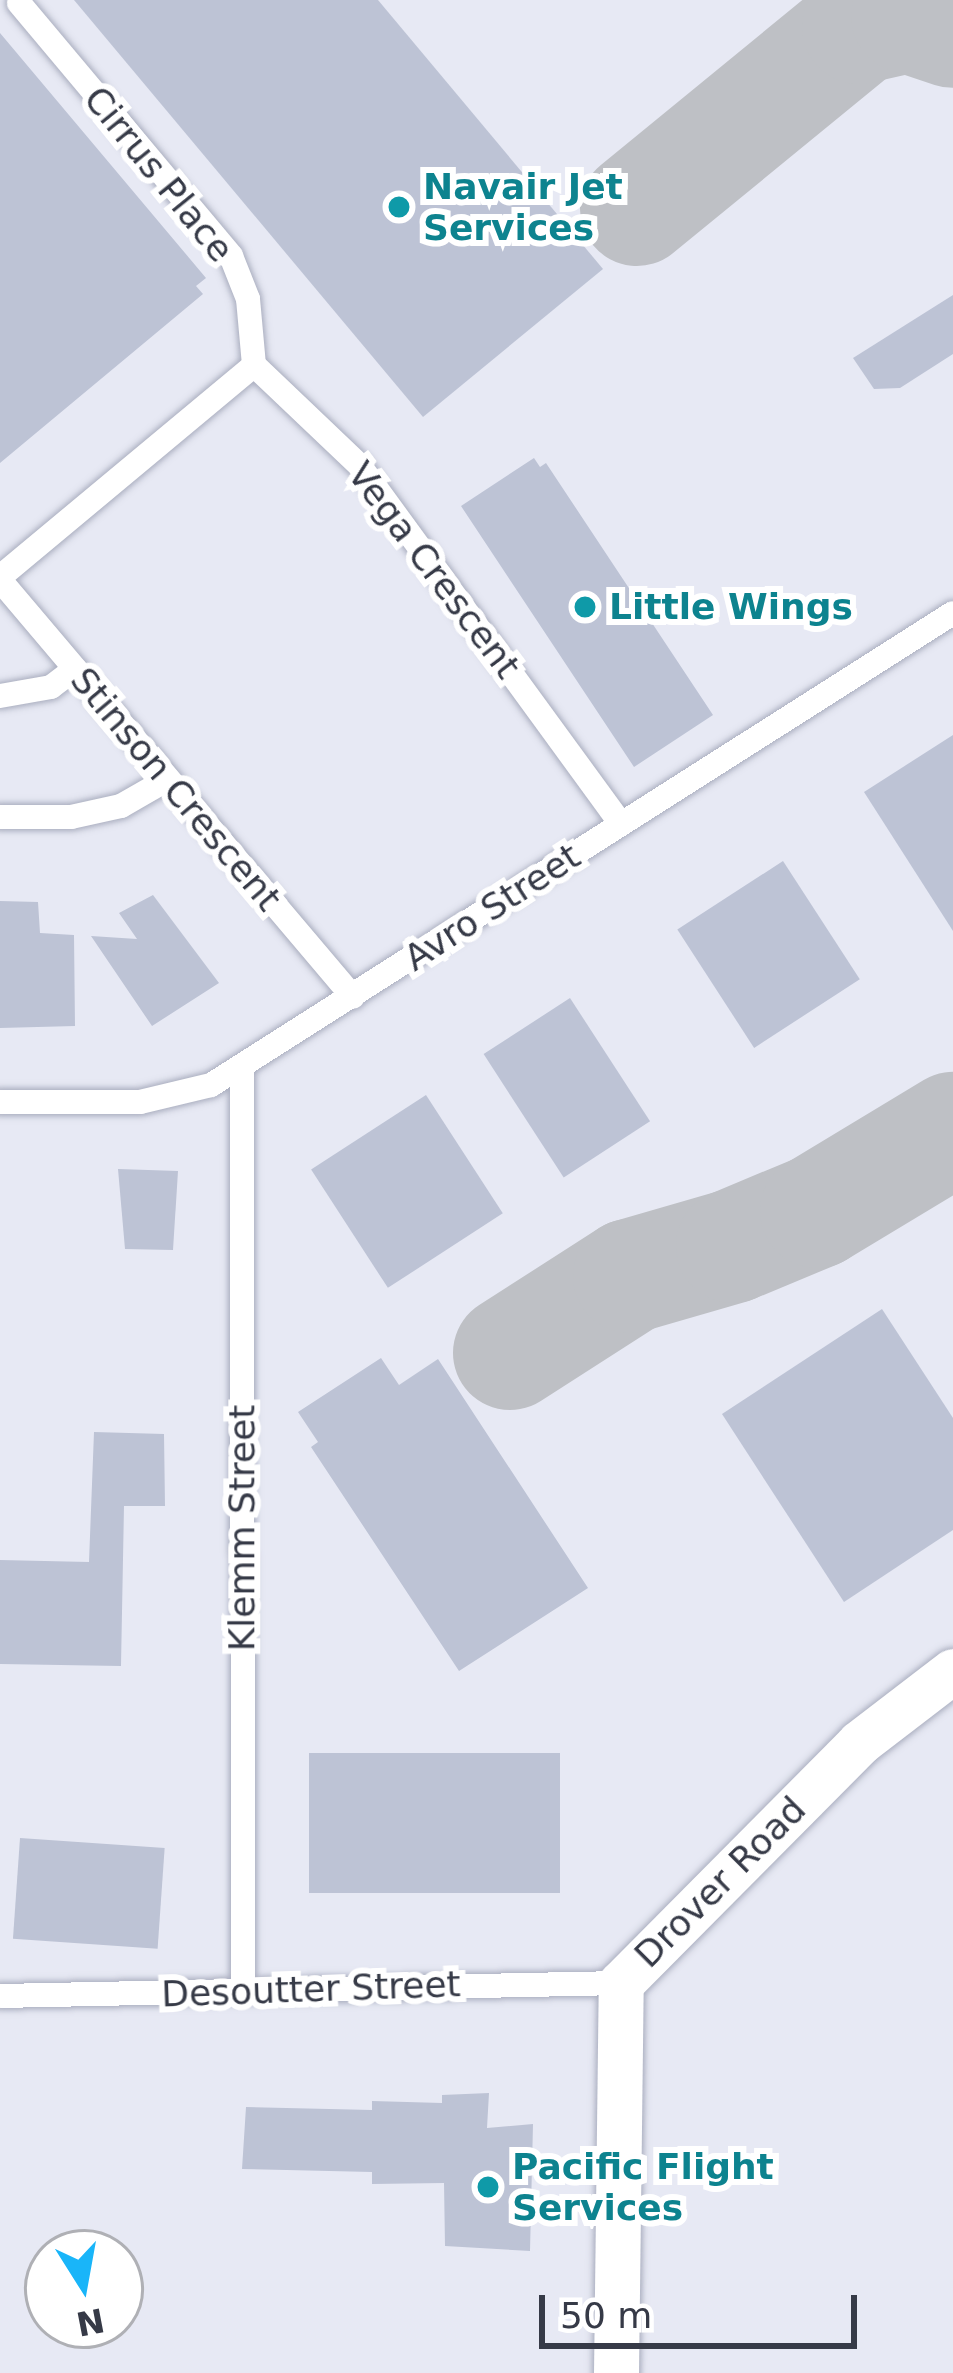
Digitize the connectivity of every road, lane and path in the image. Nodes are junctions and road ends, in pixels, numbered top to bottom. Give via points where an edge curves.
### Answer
1 (19, 2) edge
2 (254, 365) junction
3 (0, 579) edge
4 (953, 613) edge
5 (75, 669) junction
6 (0, 696) edge
7 (168, 779) junction
8 (0, 817) edge
9 (621, 824) junction
10 (353, 997) junction
11 (242, 1069) junction
12 (0, 1102) edge
13 (953, 1671) edge
14 (621, 1982) junction
15 (243, 1988) junction
16 (0, 1996) edge
17 (616, 2373) edge

1 - 2 lane, Cirrus Place via 231,256 248,299
2 - 3 lane
2 - 9 lane, Vega Crescent via 360,466
3 - 5 lane, Stinson Crescent
4 - 9 lane, Avro Street
5 - 6 lane via 51,687
5 - 7 lane, Stinson Crescent
7 - 8 lane via 104,810
7 - 10 lane, Stinson Crescent
9 - 10 lane, Avro Street
10 - 11 lane, Avro Street
11 - 12 lane, Avro Street via 166,1100
11 - 15 lane, Klemm Street
13 - 14 street, Drover Road via 859,1744
14 - 15 lane, Desoutter Street
14 - 17 street, Drover Road
15 - 16 lane, Desoutter Street

